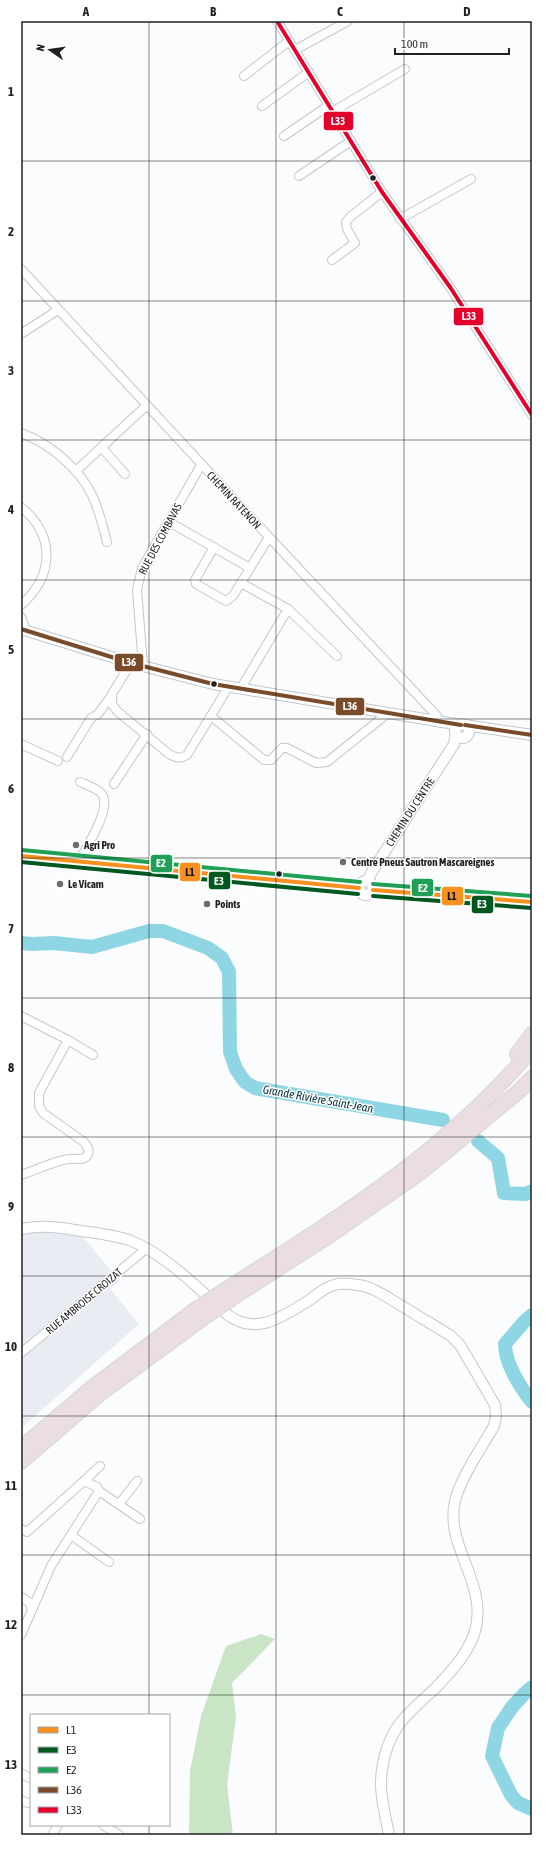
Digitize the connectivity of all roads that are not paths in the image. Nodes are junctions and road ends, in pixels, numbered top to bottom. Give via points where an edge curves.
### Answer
1 (277, 21) edge
2 (348, 21) edge
3 (289, 41) junction
4 (295, 50) junction
5 (405, 69) dead end
6 (309, 72) junction
7 (244, 76) dead end
8 (262, 106) dead end
9 (330, 109) junction
10 (284, 136) dead end
11 (351, 141) junction
12 (299, 176) dead end
13 (471, 179) dead end
14 (382, 192) junction
15 (400, 219) junction
16 (332, 260) dead end
17 (21, 269) edge
18 (58, 310) junction
19 (21, 334) edge
20 (147, 405) junction
21 (532, 415) edge
22 (21, 433) edge
23 (102, 448) junction
24 (201, 465) junction
25 (76, 471) junction
26 (126, 474) dead end
27 (21, 507) edge
28 (168, 522) junction
29 (269, 537) junction
30 (107, 542) dead end
31 (214, 547) junction
32 (250, 568) junction
33 (241, 583) junction
34 (21, 605) edge
35 (288, 609) junction
36 (21, 618) edge
37 (24, 630) edge
38 (337, 656) dead end
39 (131, 663) junction
40 (143, 666) junction
41 (229, 686) junction
42 (241, 688) junction
43 (112, 694) junction
44 (387, 714) junction
45 (211, 716) junction
46 (440, 723) junction
47 (460, 730) junction
48 (147, 734) junction
49 (532, 735) edge
50 (21, 744) edge
51 (67, 757) dead end
52 (58, 761) dead end
53 (80, 782) dead end
54 (114, 784) dead end
55 (21, 856) edge
56 (79, 861) junction
57 (370, 885) junction
58 (532, 902) edge
59 (21, 1016) edge
60 (532, 1034) edge
61 (68, 1040) junction
62 (532, 1049) edge
63 (93, 1055) dead end
64 (532, 1078) edge
65 (532, 1084) edge
66 (518, 1092) junction
67 (429, 1151) junction
68 (21, 1175) edge
69 (21, 1229) edge
70 (147, 1248) junction
71 (239, 1287) junction
72 (198, 1315) junction
73 (21, 1353) edge
74 (21, 1448) edge
75 (21, 1462) edge
76 (100, 1466) dead end
77 (84, 1481) junction
78 (137, 1481) dead end
79 (99, 1491) junction
80 (119, 1504) junction
81 (140, 1519) dead end
82 (21, 1529) edge
83 (71, 1535) junction
84 (109, 1562) dead end
85 (21, 1598) edge
86 (32, 1610) junction
87 (21, 1635) edge
88 (21, 1773) edge
89 (30, 1778) edge
90 (57, 1826) edge
91 (105, 1826) edge
92 (52, 1835) edge
93 (119, 1835) edge
94 (389, 1835) edge

1 - 3 street
2 - 4 street
3 - 4 street
3 - 7 street
4 - 6 street
5 - 9 street
6 - 8 street
6 - 9 street
9 - 10 street
9 - 11 street
11 - 12 street
11 - 14 street
13 - 15 street
14 - 15 street
14 - 16 street via 346,222 354,243
15 - 21 street via 450,287
17 - 18 street, CHEMIN RATENON
18 - 19 street
18 - 20 street, CHEMIN RATENON
20 - 23 street
20 - 24 street, CHEMIN RATENON
22 - 25 street via 38,440
23 - 25 street
23 - 26 street
24 - 28 street, RUE DES COMBAVAS
24 - 29 street, CHEMIN RATENON
25 - 30 street via 92,494 101,516
27 - 34 street via 33,516 42,531 47,549 46,566 40,583
28 - 31 street
28 - 40 street, RUE DES COMBAVAS via 138,579
29 - 32 street
29 - 46 street, CHEMIN RATENON via 437,716
31 - 32 street
31 - 33 street via 195,580 196,584 226,601 233,596
32 - 33 street
33 - 35 street
35 - 38 street
35 - 42 street
36 - 37 street
37 - 39 street
39 - 40 street
39 - 43 street
40 - 41 street
41 - 42 street
41 - 45 street
42 - 44 street
43 - 48 street via 114,708
43 - 51 street via 98,714 91,718
44 - 45 street via 327,762 320,763 287,748 282,748 271,760 264,760
44 - 46 street
45 - 48 street via 182,758 169,754
46 - 47 street
47 - 49 street via 482,728
47 - 57 street, CHEMIN DU CENTRE via 454,744 373,870
48 - 54 street
50 - 52 street
53 - 56 street via 101,792 105,804 102,817
55 - 56 street
56 - 57 street, CHEMIN DU CENTRE via 359,888 361,883
57 - 58 street
59 - 61 street
60 - 67 highway via 507,1066
61 - 63 street
61 - 68 street via 39,1093 38,1101 43,1113 84,1142 88,1147 87,1155 81,1159 59,1161
62 - 67 highway via 479,1107
64 - 66 highway
65 - 66 highway
66 - 71 highway via 420,1173 329,1236
67 - 71 highway via 346,1213
69 - 70 street via 40,1225 56,1227 115,1236
70 - 73 street, RUE AMBROISE CROIZAT
70 - 94 street via 237,1322 247,1325 260,1325 274,1320 324,1289 335,1285 358,1285 373,1289 451,1336 460,1345 495,1406 494,1426 458,1490 454,1507 453,1524 477,1595 478,1615 475,1631 459,1662 402,1720 391,1736 381,1785
71 - 72 highway, bridge
72 - 74 highway via 88,1390
72 - 75 highway
76 - 77 street
77 - 79 street via 97,1487
77 - 82 street via 27,1532
78 - 80 street
79 - 80 street
79 - 83 street
80 - 81 street
83 - 84 street
83 - 86 street via 51,1566
85 - 86 street via 30,1602
86 - 87 street
88 - 89 street
90 - 92 street
91 - 93 street

